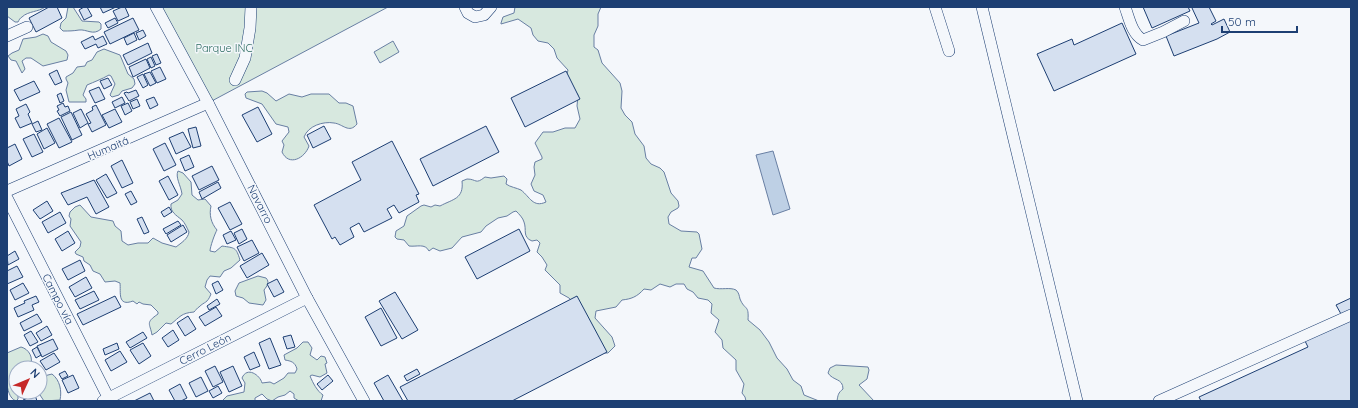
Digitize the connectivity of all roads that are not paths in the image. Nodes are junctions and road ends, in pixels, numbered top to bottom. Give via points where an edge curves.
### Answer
1 (156, 7) edge
2 (251, 7) edge
3 (466, 7) edge
4 (491, 7) edge
5 (935, 7) edge
6 (982, 7) edge
7 (1125, 7) edge
8 (1184, 21) dead end
9 (27, 27) dead end
10 (7, 36) edge
11 (949, 51) dead end
12 (235, 80) dead end
13 (208, 103) junction
14 (7, 191) edge
15 (7, 198) edge
16 (307, 298) junction
17 (1351, 315) edge
18 (1171, 399) edge
19 (107, 400) edge
20 (364, 401) edge
21 (1077, 401) edge
22 (1159, 401) edge

1 - 13 street, Navarro
2 - 12 street via 245,58
3 - 4 street via 468,13 475,17 484,15
5 - 11 street
6 - 21 street
7 - 8 street via 1137,37 1143,40
9 - 10 street
13 - 14 street, Humaitá
13 - 16 street, Navarro
15 - 19 street, Campo vía
16 - 19 street, Cerro León
16 - 20 street, Navarro
17 - 18 street
18 - 22 street

